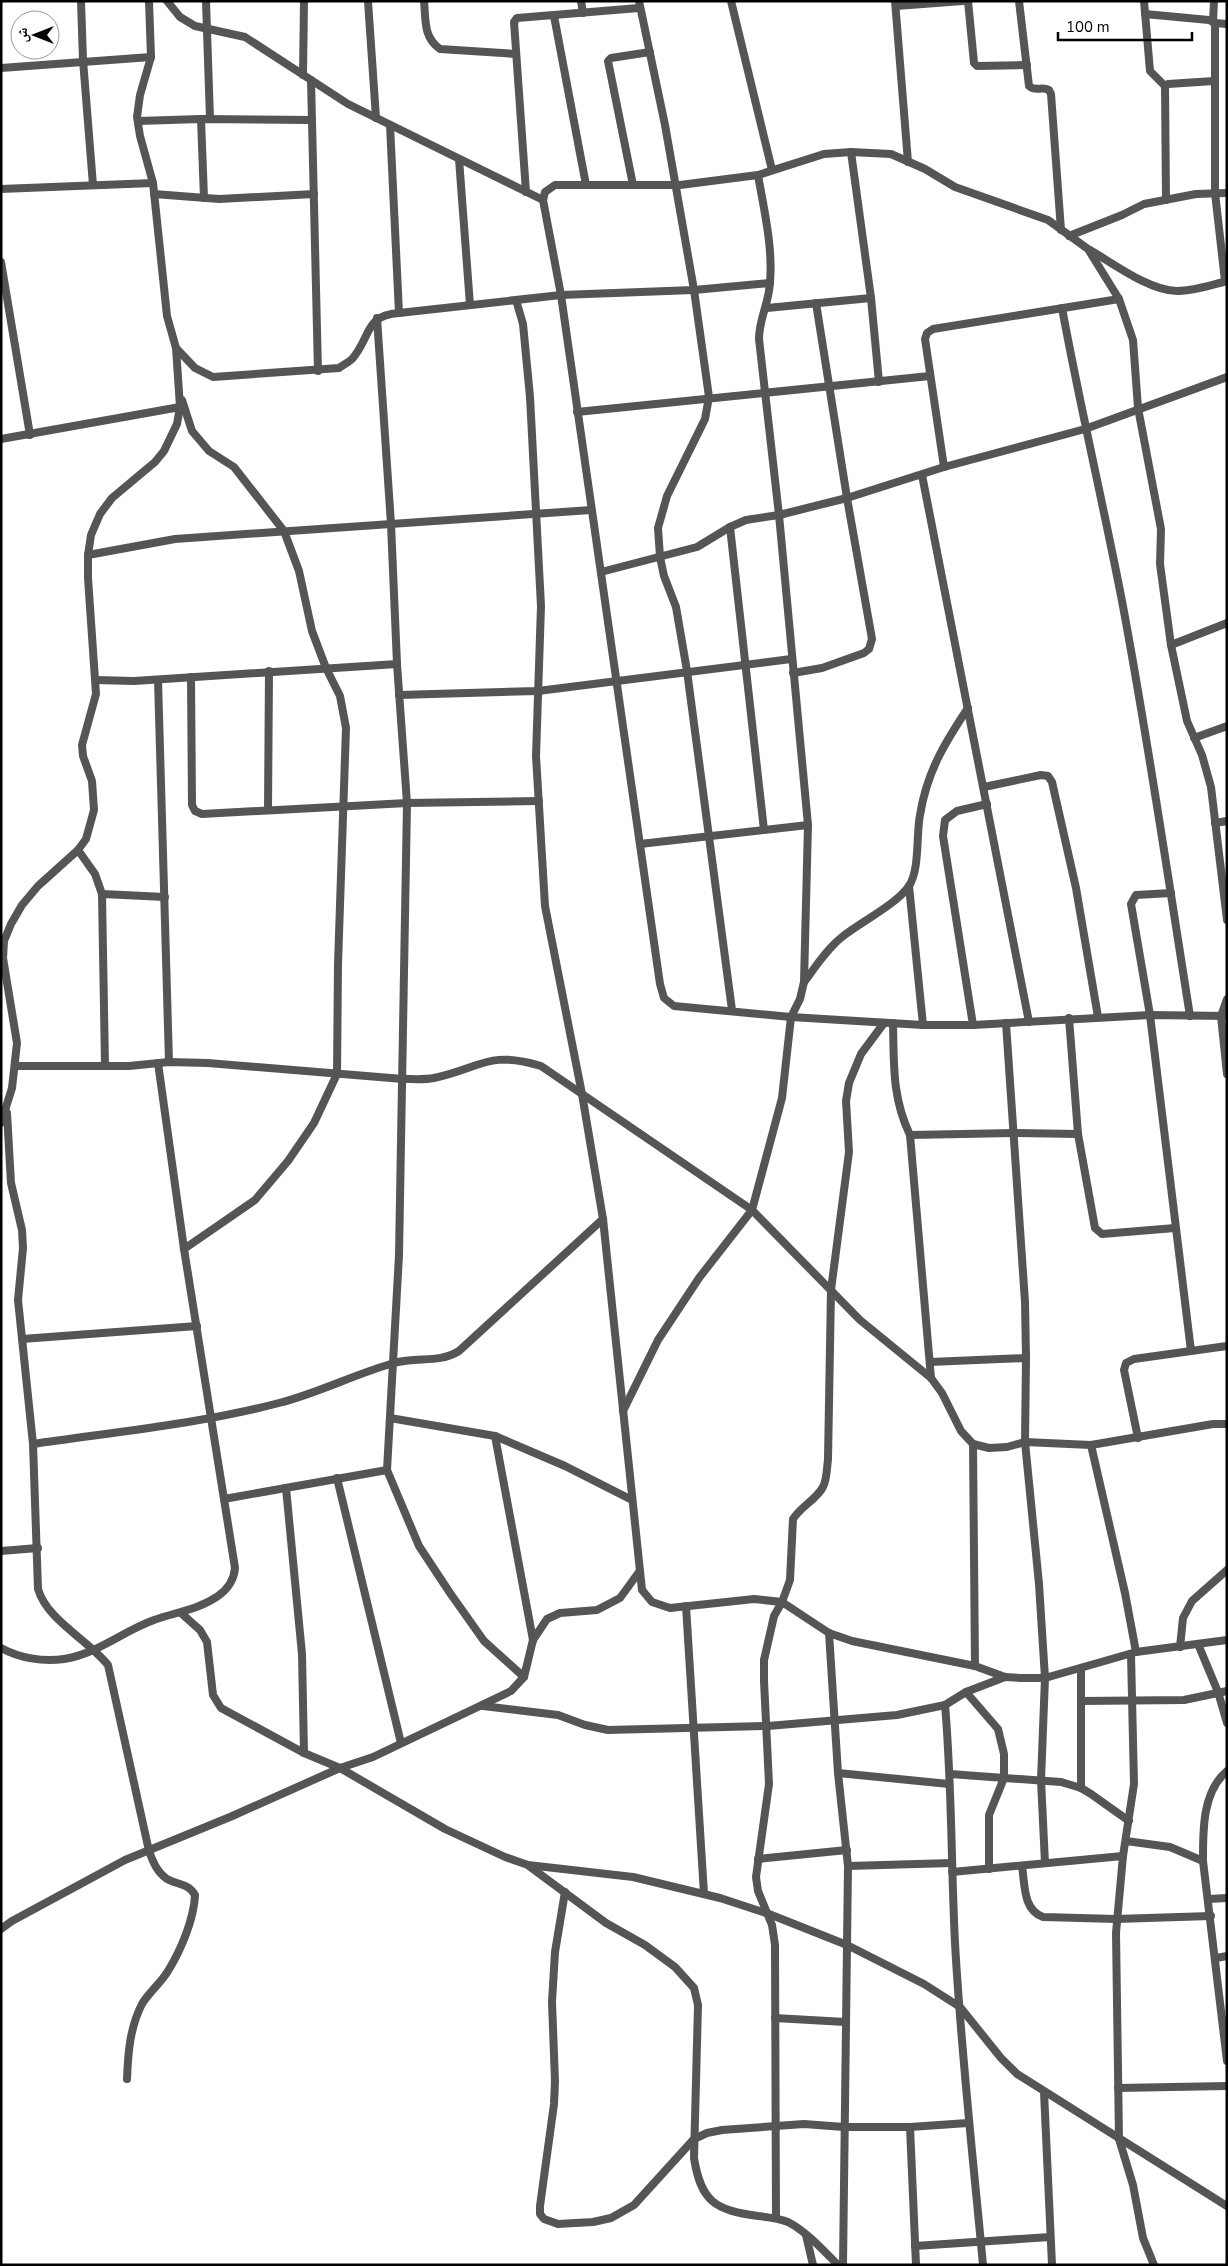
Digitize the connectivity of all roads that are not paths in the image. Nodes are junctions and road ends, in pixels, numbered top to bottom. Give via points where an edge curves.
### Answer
1 (81, 1) edge
2 (149, 1) edge
3 (168, 1) edge
4 (206, 1) edge
5 (304, 1) edge
6 (368, 1) edge
7 (424, 1) edge
8 (581, 1) edge
9 (731, 1) edge
10 (963, 1) edge
11 (968, 1) edge
12 (1019, 1) edge
13 (1144, 1) edge
14 (1214, 1) edge
15 (896, 4) edge
16 (639, 5) edge
17 (583, 13) junction
18 (1145, 14) junction
19 (554, 16) junction
20 (1214, 23) junction
21 (1227, 24) edge
22 (207, 30) junction
23 (650, 52) junction
24 (516, 54) junction
25 (151, 57) junction
26 (83, 60) junction
27 (1027, 65) junction
28 (1, 68) edge
29 (303, 75) junction
30 (311, 80) junction
31 (1214, 81) junction
32 (1165, 86) junction
33 (376, 118) junction
34 (201, 119) junction
35 (210, 119) junction
36 (312, 120) junction
37 (138, 121) junction
38 (390, 125) junction
39 (851, 152) junction
40 (459, 159) junction
41 (908, 162) junction
42 (772, 170) junction
43 (758, 174) junction
44 (153, 183) junction
45 (93, 185) junction
46 (586, 185) junction
47 (632, 185) junction
48 (675, 185) junction
49 (1, 190) edge
50 (526, 192) junction
51 (1227, 193) edge
52 (154, 194) junction
53 (314, 194) junction
54 (1216, 194) junction
55 (204, 198) junction
56 (542, 200) junction
57 (1166, 200) junction
58 (1061, 230) junction
59 (1069, 236) junction
60 (1088, 249) junction
61 (1, 262) edge
62 (1226, 281) edge
63 (770, 283) junction
64 (694, 290) junction
65 (561, 295) junction
66 (871, 298) junction
67 (1119, 299) junction
68 (516, 300) junction
69 (816, 303) junction
70 (470, 305) junction
71 (767, 308) junction
72 (1062, 308) junction
73 (399, 313) junction
74 (377, 318) junction
75 (176, 348) junction
76 (318, 370) junction
77 (930, 376) junction
78 (1227, 377) edge
79 (879, 382) junction
80 (828, 386) junction
81 (764, 391) junction
82 (180, 394) junction
83 (710, 397) junction
84 (180, 407) junction
85 (1138, 408) junction
86 (577, 412) junction
87 (1085, 429) junction
88 (30, 435) junction
89 (1, 439) edge
90 (944, 467) junction
91 (922, 476) junction
92 (847, 498) junction
93 (591, 510) junction
94 (536, 514) junction
95 (779, 515) junction
96 (392, 524) junction
97 (730, 527) junction
98 (284, 531) junction
99 (88, 555) junction
100 (660, 557) junction
101 (601, 572) junction
102 (1227, 624) edge
103 (1171, 645) junction
104 (791, 659) junction
105 (746, 663) junction
106 (397, 664) junction
107 (326, 668) junction
108 (269, 671) junction
109 (687, 671) junction
110 (793, 673) junction
111 (191, 677) junction
112 (96, 680) junction
113 (158, 680) junction
114 (616, 680) junction
115 (538, 692) junction
116 (399, 695) junction
117 (968, 708) junction
118 (1227, 726) edge
119 (1194, 738) junction
120 (984, 787) junction
121 (539, 801) junction
122 (407, 803) junction
123 (987, 804) junction
124 (344, 806) junction
125 (268, 810) junction
126 (1227, 821) edge
127 (1215, 823) junction
128 (808, 825) junction
129 (764, 830) junction
130 (710, 836) junction
131 (640, 844) junction
132 (78, 850) junction
133 (909, 886) junction
134 (1170, 893) junction
135 (102, 894) junction
136 (165, 897) junction
137 (1227, 920) edge
138 (804, 982) junction
139 (1227, 1000) edge
140 (732, 1010) junction
141 (1150, 1016) junction
142 (1190, 1016) junction
143 (1224, 1016) edge
144 (1098, 1017) junction
145 (791, 1018) junction
146 (1069, 1018) junction
147 (1029, 1022) junction
148 (884, 1023) junction
149 (893, 1023) junction
150 (1006, 1023) junction
151 (923, 1024) junction
152 (973, 1025) junction
153 (170, 1062) junction
154 (158, 1063) junction
155 (105, 1065) junction
156 (16, 1066) junction
157 (337, 1074) junction
158 (1227, 1074) edge
159 (402, 1079) junction
160 (582, 1094) junction
161 (6, 1108) junction
162 (1, 1124) edge
163 (1014, 1133) junction
164 (1078, 1134) junction
165 (910, 1135) junction
166 (752, 1210) junction
167 (603, 1219) junction
168 (1175, 1228) junction
169 (184, 1249) junction
170 (832, 1290) junction
171 (197, 1326) junction
172 (22, 1339) junction
173 (1227, 1346) edge
174 (1191, 1351) junction
175 (1026, 1358) junction
176 (930, 1362) junction
177 (392, 1363) junction
178 (931, 1378) junction
179 (623, 1411) junction
180 (212, 1418) junction
181 (390, 1418) junction
182 (1227, 1424) edge
183 (495, 1436) junction
184 (1138, 1438) junction
185 (1025, 1442) junction
186 (33, 1444) junction
187 (973, 1444) junction
188 (1092, 1445) junction
189 (386, 1470) junction
190 (337, 1478) junction
191 (286, 1488) junction
192 (224, 1499) junction
193 (632, 1500) junction
194 (38, 1548) junction
195 (1, 1551) edge
196 (1227, 1570) edge
197 (639, 1572) junction
198 (782, 1602) junction
199 (686, 1606) junction
200 (181, 1613) junction
201 (829, 1633) junction
202 (533, 1640) junction
203 (1227, 1640) edge
204 (1198, 1644) junction
205 (1180, 1647) junction
206 (1, 1648) edge
207 (96, 1650) junction
208 (1133, 1653) junction
209 (975, 1666) junction
210 (1081, 1669) junction
211 (524, 1677) junction
212 (1005, 1677) junction
213 (1045, 1678) junction
214 (1227, 1691) edge
215 (966, 1692) junction
216 (1218, 1692) junction
217 (1081, 1701) junction
218 (1132, 1702) junction
219 (945, 1705) junction
220 (482, 1706) junction
221 (834, 1721) junction
222 (1227, 1723) edge
223 (768, 1726) junction
224 (694, 1728) junction
225 (401, 1743) junction
226 (304, 1753) junction
227 (340, 1768) junction
228 (1227, 1771) edge
229 (838, 1773) junction
230 (950, 1774) junction
231 (1004, 1778) junction
232 (1041, 1780) junction
233 (949, 1784) junction
234 (1081, 1788) junction
235 (1129, 1821) junction
236 (1126, 1841) junction
237 (846, 1850) junction
238 (149, 1851) junction
239 (1123, 1856) junction
240 (758, 1859) junction
241 (1203, 1861) junction
242 (952, 1863) junction
243 (1045, 1863) junction
244 (528, 1865) junction
245 (848, 1866) junction
246 (1022, 1866) junction
247 (989, 1869) junction
248 (952, 1872) junction
249 (565, 1892) junction
250 (704, 1894) junction
251 (1227, 1898) edge
252 (1208, 1899) junction
253 (769, 1914) junction
254 (1211, 1916) junction
255 (1116, 1919) junction
256 (1, 1929) edge
257 (846, 1945) junction
258 (1227, 1956) edge
259 (1216, 1958) junction
260 (960, 2007) junction
261 (775, 2018) junction
262 (845, 2022) junction
263 (1227, 2061) edge
264 (127, 2079) dead end
265 (1227, 2086) edge
266 (1118, 2088) junction
267 (1044, 2092) junction
268 (968, 2122) junction
269 (774, 2125) junction
270 (844, 2127) junction
271 (910, 2127) junction
272 (694, 2139) junction
273 (1119, 2139) junction
274 (1227, 2206) edge
275 (776, 2218) junction
276 (806, 2235) junction
277 (1050, 2237) junction
278 (981, 2242) junction
279 (915, 2246) junction
280 (813, 2265) edge
281 (838, 2265) edge
282 (843, 2265) edge
283 (916, 2265) edge
284 (983, 2265) edge
285 (1052, 2265) edge
286 (1154, 2265) edge

1 - 26 street
2 - 25 street
3 - 22 street via 180,17
4 - 22 street
5 - 29 street
6 - 33 street
7 - 24 street via 430,42 440,49
8 - 17 street
9 - 42 street
10 - 15 street
11 - 27 street via 974,63 977,66
12 - 27 street
13 - 18 street
14 - 20 street
15 - 41 street
16 - 17 street
16 - 23 street
17 - 19 street
18 - 20 street
18 - 32 street via 1150,71
19 - 24 street via 515,20
19 - 46 street
20 - 21 street
20 - 31 street
22 - 29 street via 245,38
22 - 35 street
23 - 47 street via 608,61
23 - 48 street
24 - 50 street
25 - 26 street
25 - 37 street via 140,96
26 - 28 street
26 - 45 street
27 - 58 street via 1029,86 1046,88 1051,94
29 - 30 street
30 - 33 street
30 - 36 street
31 - 32 street
31 - 54 street
32 - 57 street
33 - 38 street
34 - 35 street
34 - 37 street
34 - 55 street
35 - 36 street
36 - 53 street
37 - 44 street
38 - 40 street
38 - 73 street
39 - 41 street via 891,154
39 - 42 street via 824,154
39 - 66 street
40 - 50 street
40 - 70 street
41 - 58 street via 955,187 1048,220
42 - 43 street
43 - 48 street
43 - 63 street via 770,250
44 - 45 street
44 - 52 street
45 - 49 street
46 - 47 street
46 - 56 street via 555,185 545,192
47 - 48 street
48 - 64 street
50 - 56 street
51 - 54 street
52 - 55 street
52 - 75 street via 167,316
53 - 55 street
53 - 76 street
54 - 57 street
54 - 62 street
56 - 65 street
57 - 59 street via 1144,204
58 - 59 street
59 - 60 street
60 - 62 street via 1152,285 1176,291
60 - 67 street
61 - 88 street
63 - 64 street
63 - 71 street
64 - 65 street
64 - 83 street
65 - 68 street
65 - 86 street
66 - 69 street
66 - 79 street
67 - 72 street
67 - 85 street via 1133,340
68 - 70 street
68 - 94 street via 523,324 530,397
69 - 71 street
69 - 80 street
70 - 73 street
71 - 81 street via 759,322
72 - 77 street via 933,329 924,339
72 - 87 street
73 - 74 street
74 - 76 street via 352,359 340,368
74 - 96 street
75 - 76 street via 195,368 213,378
75 - 82 street
77 - 79 street
77 - 90 street
78 - 85 street
79 - 80 street
80 - 81 street
80 - 92 street
81 - 83 street
81 - 95 street
82 - 84 street
82 - 98 street via 192,430 208,451 234,467
83 - 86 street
83 - 100 street via 705,419 667,496 658,528
84 - 88 street
84 - 99 street via 177,424 164,451 112,498 100,514 91,535
85 - 87 street
85 - 103 street via 1161,529 1160,564
86 - 93 street
87 - 90 street
87 - 134 street via 1122,601
88 - 89 street
90 - 91 street
91 - 92 street
91 - 117 street
92 - 95 street
92 - 110 street via 872,640 864,653 822,668
93 - 94 street
93 - 101 street
94 - 96 street
94 - 115 street via 541,606
95 - 97 street via 746,520
95 - 104 street
96 - 98 street
96 - 106 street
97 - 100 street via 697,547
97 - 105 street
98 - 99 street via 175,539
98 - 107 street via 299,571 312,631
99 - 112 street
100 - 101 street
100 - 109 street via 676,607
101 - 114 street
102 - 103 street
103 - 119 street via 1187,721
104 - 105 street
104 - 110 street
105 - 109 street
105 - 129 street
106 - 107 street
106 - 116 street
107 - 108 street
107 - 124 street via 340,696 346,728
108 - 111 street
108 - 125 street
109 - 114 street
109 - 130 street
110 - 128 street
111 - 113 street
111 - 125 street via 192,805 195,811 202,814
112 - 113 street
112 - 132 street via 94,706 82,745 92,781 94,810 86,839
113 - 136 street
114 - 115 street
114 - 131 street
115 - 116 street
115 - 121 street via 536,756
116 - 122 street
117 - 120 street
117 - 133 street via 945,741 929,775
118 - 119 street
119 - 127 street via 1211,787
120 - 123 street
120 - 144 street via 1041,775 1048,776 1052,782 1076,888
121 - 122 street
121 - 160 street via 545,906
122 - 124 street
122 - 159 street
123 - 147 street
123 - 152 street via 957,811 945,820 943,836
124 - 125 street
124 - 157 street
126 - 127 street
127 - 137 street
128 - 129 street
128 - 138 street
129 - 130 street
130 - 131 street
130 - 140 street
131 - 140 street via 664,998 674,1006
132 - 135 street via 95,874
132 - 156 street via 22,905 4,941 3,958 17,1043
133 - 138 street via 841,938
133 - 151 street
134 - 141 street via 1136,895 1130,904
134 - 142 street
135 - 136 street
135 - 155 street
136 - 153 street
138 - 145 street
139 - 143 street
140 - 145 street
141 - 142 street
141 - 144 street
141 - 168 street
142 - 143 street
143 - 158 street
144 - 146 street
145 - 148 street
145 - 166 street via 782,1098
146 - 147 street
146 - 164 street
147 - 150 street
148 - 149 street
148 - 170 street via 861,1054 849,1083 846,1101 848,1167
149 - 151 street
149 - 165 street via 895,1089 900,1115
150 - 152 street
150 - 163 street
151 - 152 street
153 - 154 street
153 - 157 street via 208,1062
154 - 155 street
154 - 169 street
155 - 156 street
156 - 161 street
157 - 159 street
157 - 169 street via 309,1130 288,1161 254,1200
159 - 160 street via 433,1078 482,1062 511,1059 541,1066
159 - 177 street via 400,1255
160 - 166 street
160 - 167 street
161 - 162 street
161 - 172 street via 11,1182 22,1230 18,1300
163 - 164 street
163 - 165 street
163 - 175 street
164 - 168 street via 1098,1232
165 - 176 street
166 - 170 street
166 - 179 street via 699,1278 658,1340
167 - 177 street via 459,1351 448,1358 413,1358
167 - 179 street
168 - 174 street
169 - 171 street
170 - 178 street via 860,1320
170 - 198 street via 828,1459 824,1485 793,1519 790,1580
171 - 172 street
171 - 180 street
172 - 186 street
173 - 174 street
174 - 184 street via 1126,1363 1124,1370
175 - 176 street
175 - 185 street
176 - 178 street
177 - 180 street via 281,1403
177 - 181 street
178 - 187 street via 961,1431
179 - 193 street
180 - 186 street
180 - 192 street
181 - 183 street
181 - 189 street
182 - 184 street
183 - 193 street
183 - 202 street
184 - 188 street
185 - 187 street via 989,1448
185 - 188 street
185 - 213 street
186 - 194 street
187 - 209 street
188 - 208 street via 1125,1592
189 - 190 street
189 - 211 street via 419,1546 484,1642
190 - 191 street
190 - 225 street
191 - 192 street
191 - 226 street via 302,1654
192 - 200 street via 235,1578 220,1595
193 - 197 street
194 - 195 street
194 - 207 street via 41,1601 48,1611
196 - 205 street via 1192,1601 1183,1618
197 - 199 street via 642,1590 652,1602 670,1608
197 - 202 street via 620,1598 597,1610 560,1613 547,1619
198 - 199 street via 754,1599
198 - 201 street
198 - 223 street via 774,1616 764,1660
199 - 224 street
200 - 207 street via 147,1623
200 - 226 street via 200,1630 207,1642 213,1695 221,1708
201 - 209 street via 852,1641
201 - 221 street
202 - 211 street
203 - 204 street
204 - 205 street
204 - 216 street
205 - 208 street
206 - 207 street via 13,1655 62,1660
207 - 238 street via 111,1673
208 - 210 street
208 - 218 street
209 - 212 street
210 - 213 street
210 - 217 street
211 - 220 street via 511,1691
212 - 213 street
212 - 215 street
213 - 232 street
214 - 216 street
215 - 219 street
215 - 231 street via 998,1729 1004,1754
216 - 218 street via 1184,1700
216 - 222 street
217 - 218 street
217 - 234 street
218 - 235 street via 1134,1766
219 - 221 street via 897,1715
219 - 230 street
220 - 224 street via 558,1715 608,1730
220 - 225 street
221 - 223 street
221 - 229 street
223 - 224 street
223 - 240 street via 769,1800
224 - 250 street
225 - 227 street
226 - 227 street
227 - 238 street
227 - 244 street via 445,1829
228 - 241 street via 1217,1781 1210,1796 1205,1815
229 - 233 street
229 - 237 street
230 - 231 street
230 - 233 street
231 - 232 street
231 - 247 street via 989,1815
232 - 234 street
232 - 243 street
233 - 242 street
234 - 235 street
235 - 236 street
236 - 239 street
236 - 241 street via 1170,1847
237 - 240 street
237 - 245 street
238 - 256 street via 92,1876
238 - 264 street via 161,1874 191,1888 195,1895 183,1938 168,1971 138,2012 128,2048
239 - 243 street
239 - 255 street
240 - 253 street via 758,1891
241 - 252 street
242 - 245 street
242 - 248 street
243 - 246 street
244 - 249 street
244 - 250 street via 633,1877
245 - 257 street
246 - 247 street
246 - 255 street via 1028,1907 1034,1914
247 - 248 street
248 - 260 street
249 - 272 street via 606,1923 675,1967 694,1988 698,2005
249 - 272 street via 555,1952 552,2002 554,2104 540,2214 558,2224 594,2222 618,2215 634,2205
250 - 253 street
251 - 252 street
252 - 254 street
253 - 257 street
253 - 261 street via 775,1945
254 - 255 street
254 - 259 street
255 - 266 street
257 - 260 street via 924,1984
257 - 262 street
258 - 259 street
259 - 263 street
260 - 267 street via 1006,2063
260 - 268 street
261 - 262 street
261 - 269 street
262 - 270 street
265 - 266 street
266 - 273 street
267 - 273 street
267 - 277 street
268 - 271 street
268 - 278 street
269 - 270 street
269 - 272 street via 722,2130
269 - 275 street
270 - 271 street
270 - 282 street
271 - 279 street
272 - 275 street via 698,2180 704,2194 728,2211
273 - 274 street
273 - 286 street via 1133,2184 1143,2238
275 - 276 street
276 - 280 street
276 - 281 street
277 - 278 street
277 - 285 street
278 - 279 street
278 - 284 street
279 - 283 street

